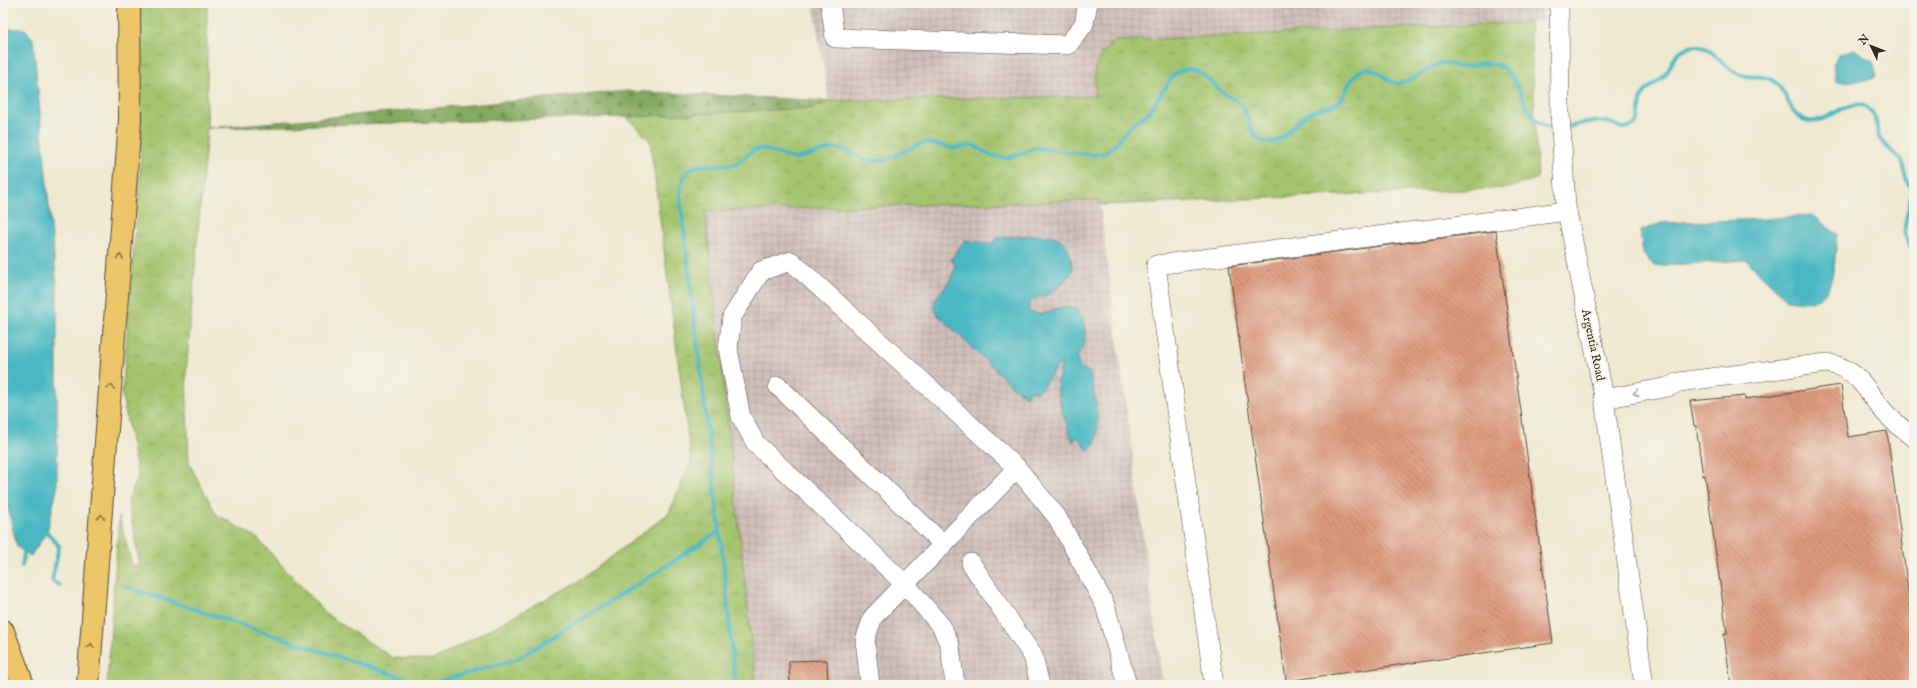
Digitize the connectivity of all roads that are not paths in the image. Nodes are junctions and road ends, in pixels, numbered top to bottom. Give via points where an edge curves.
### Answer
1 (129, 3) edge
2 (830, 3) edge
3 (1088, 3) edge
4 (1559, 3) edge
5 (1567, 211) junction
6 (778, 386) dead end
7 (1604, 399) junction
8 (1914, 438) edge
9 (1017, 468) junction
10 (943, 544) junction
11 (971, 563) dead end
12 (905, 584) junction
13 (3, 632) edge
14 (23, 685) edge
15 (88, 685) edge
16 (870, 685) edge
17 (955, 685) edge
18 (1040, 685) edge
19 (1127, 685) edge
20 (1214, 685) edge
21 (1644, 685) edge

15 -> 1 highway via 130,120
2 - 3 street via 835,38 1068,45 1084,24
4 - 5 street, Argentia Road via 1560,113
5 - 7 street, Argentia Road
5 - 20 street via 1156,265
6 - 10 street
8 -> 7 street via 1898,426 1860,380 1848,370 1821,363 1679,382 1668,387
7 - 21 street, Argentia Road
9 - 10 street
9 - 12 street via 791,261 761,271 732,317 728,348 741,417 756,444
9 - 19 street via 1057,517 1105,605
10 - 12 street
11 - 18 street via 1033,656
12 - 16 street via 873,617 865,640
12 - 17 street via 942,627 950,646
13 - 14 highway

